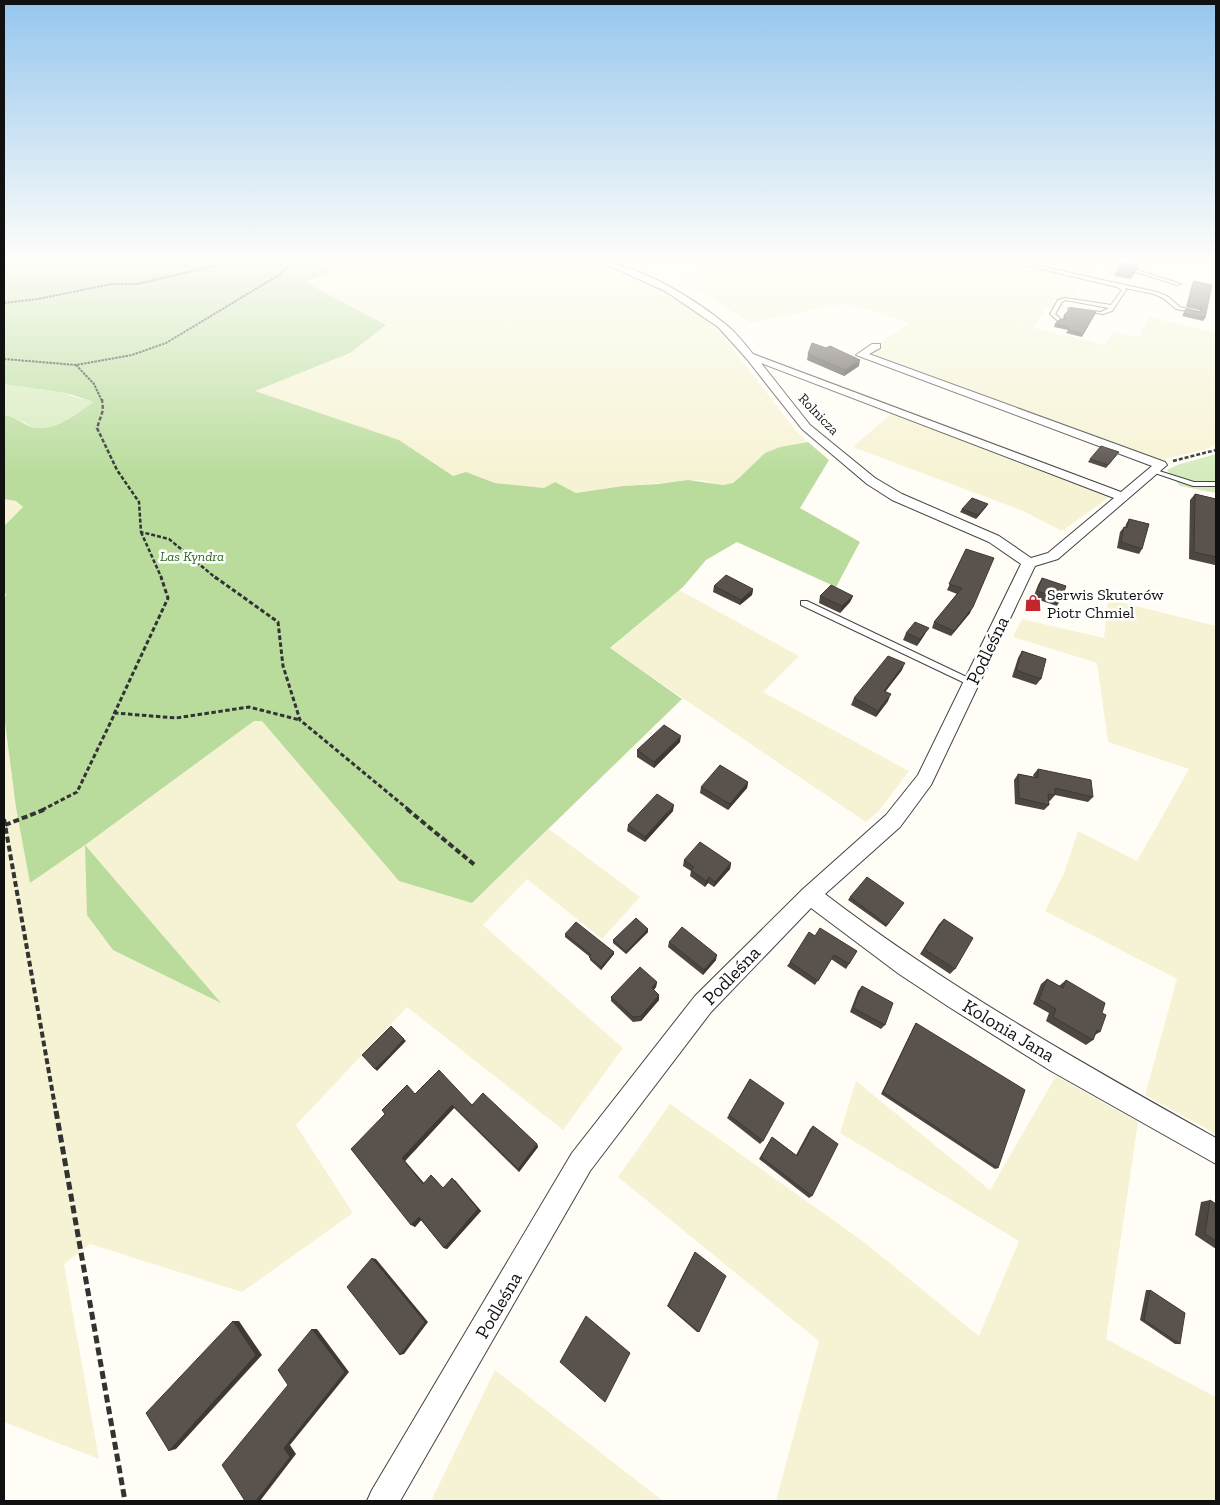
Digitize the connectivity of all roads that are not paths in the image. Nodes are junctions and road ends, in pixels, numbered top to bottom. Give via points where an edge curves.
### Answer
1 (729, 333) edge
2 (876, 346) dead end
3 (750, 356) junction
4 (1157, 468) junction
5 (1216, 484) edge
6 (1122, 497) junction
7 (1029, 563) junction
8 (804, 603) dead end
9 (972, 683) junction
10 (810, 894) junction
11 (1216, 1152) edge
12 (383, 1501) edge

1 - 3 street, Rolnicza
2 - 4 street via 860,355
3 - 6 street
3 - 7 street, Rolnicza via 806,427 871,481 897,497 994,539
4 - 5 lane via 1193,484
4 - 6 street
6 - 7 street via 1053,556
7 - 9 street, Podleśna
8 - 9 lane
9 - 10 street, Podleśna via 925,780 893,821
10 - 11 street, Kolonia Jana via 874,945 986,1018
10 - 12 street, Podleśna via 703,1004 581,1162

